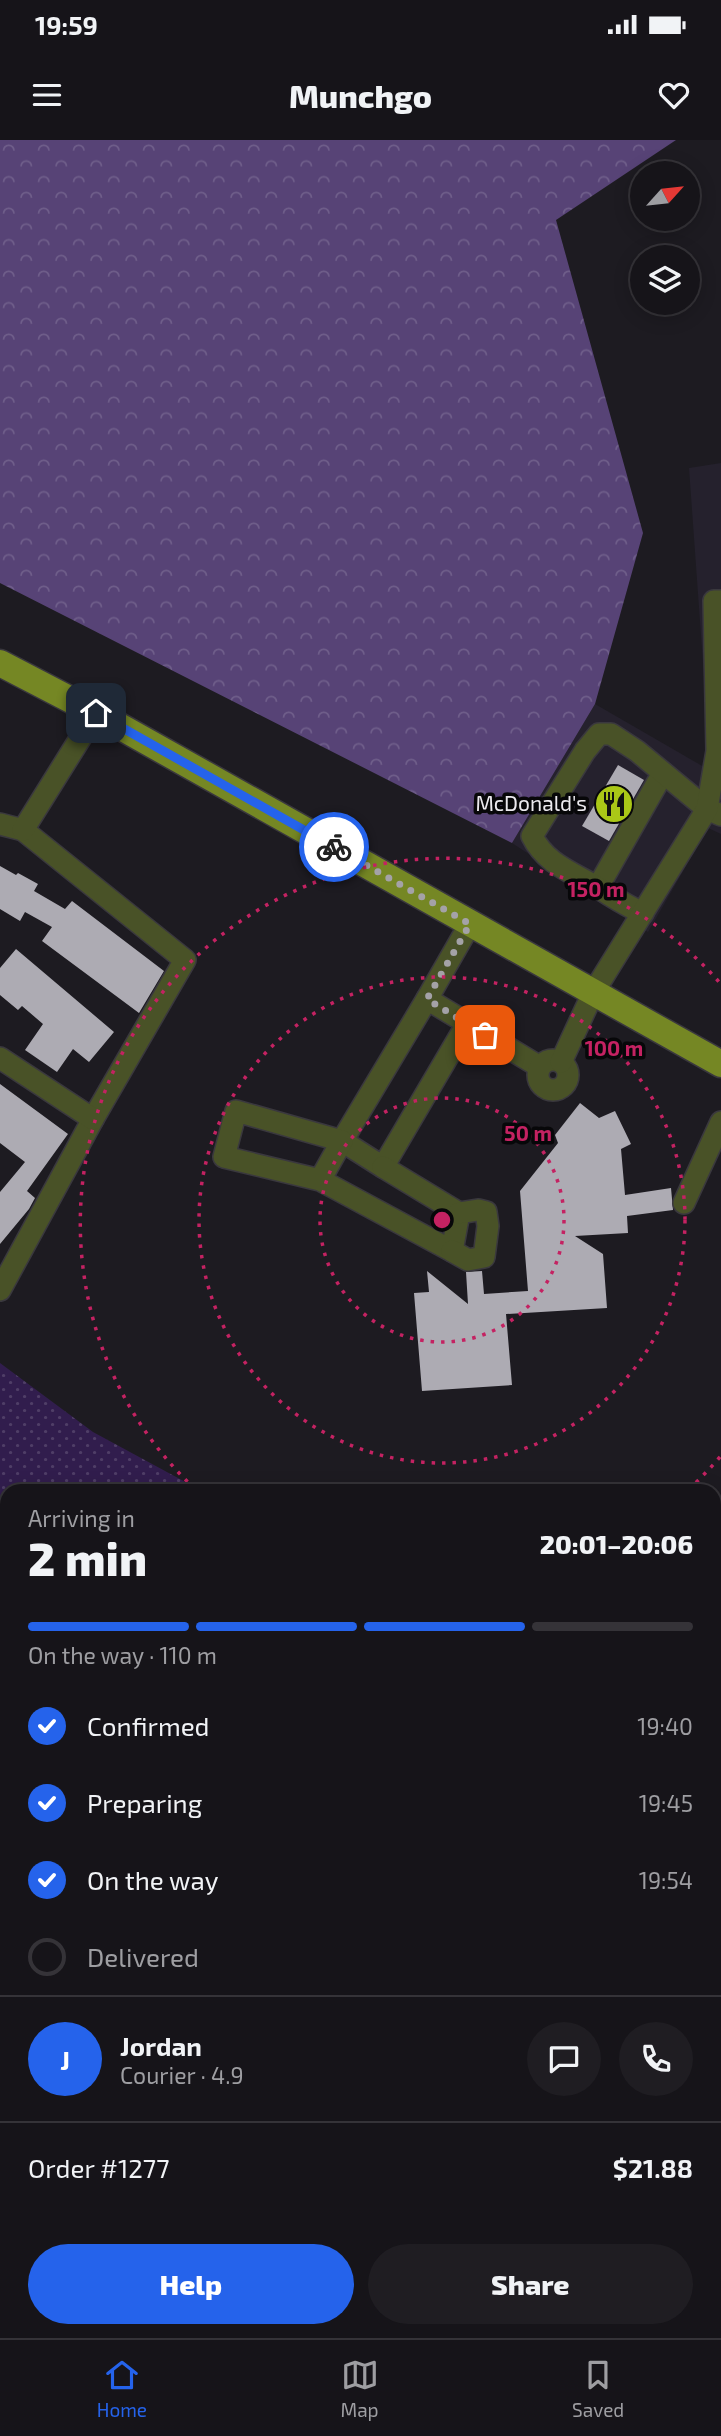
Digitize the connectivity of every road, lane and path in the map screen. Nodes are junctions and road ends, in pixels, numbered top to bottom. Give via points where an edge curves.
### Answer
1 (721, 601) edge
2 (0, 663) edge
3 (96, 713) junction
4 (663, 773) junction
5 (714, 812) edge
6 (0, 824) edge
7 (23, 830) junction
8 (598, 887) junction
9 (643, 913) junction
10 (470, 924) junction
11 (593, 993) junction
12 (427, 999) junction
13 (467, 1024) junction
14 (0, 1058) edge
15 (721, 1064) edge
16 (93, 1119) junction
17 (721, 1122) edge
18 (342, 1141) junction
19 (383, 1167) junction
20 (320, 1180) junction
21 (684, 1203) dead end
22 (459, 1213) junction
23 (452, 1251) junction
24 (0, 1290) edge

1 - 5 street via 714,601 718,751
2 - 3 main road
3 - 7 street
3 - 10 main road
4 - 5 street
4 - 8 street
4 - 8 street via 611,733 599,734 532,836 538,849 562,869
5 - 9 street
6 - 7 street
7 - 16 street via 186,960
8 - 9 street
9 - 11 street
10 - 11 main road
10 - 12 street
11 - 13 street via 561,1062 550,1060 540,1067
11 - 15 main road
12 - 13 street
12 - 18 street
13 - 19 street
14 - 16 street
16 - 24 street
17 - 21 street
18 - 19 street
18 - 20 street
18 - 20 street via 236,1111 225,1157
19 - 22 street
20 - 23 street
22 - 23 street
22 - 23 street via 486,1212 484,1257 468,1260

